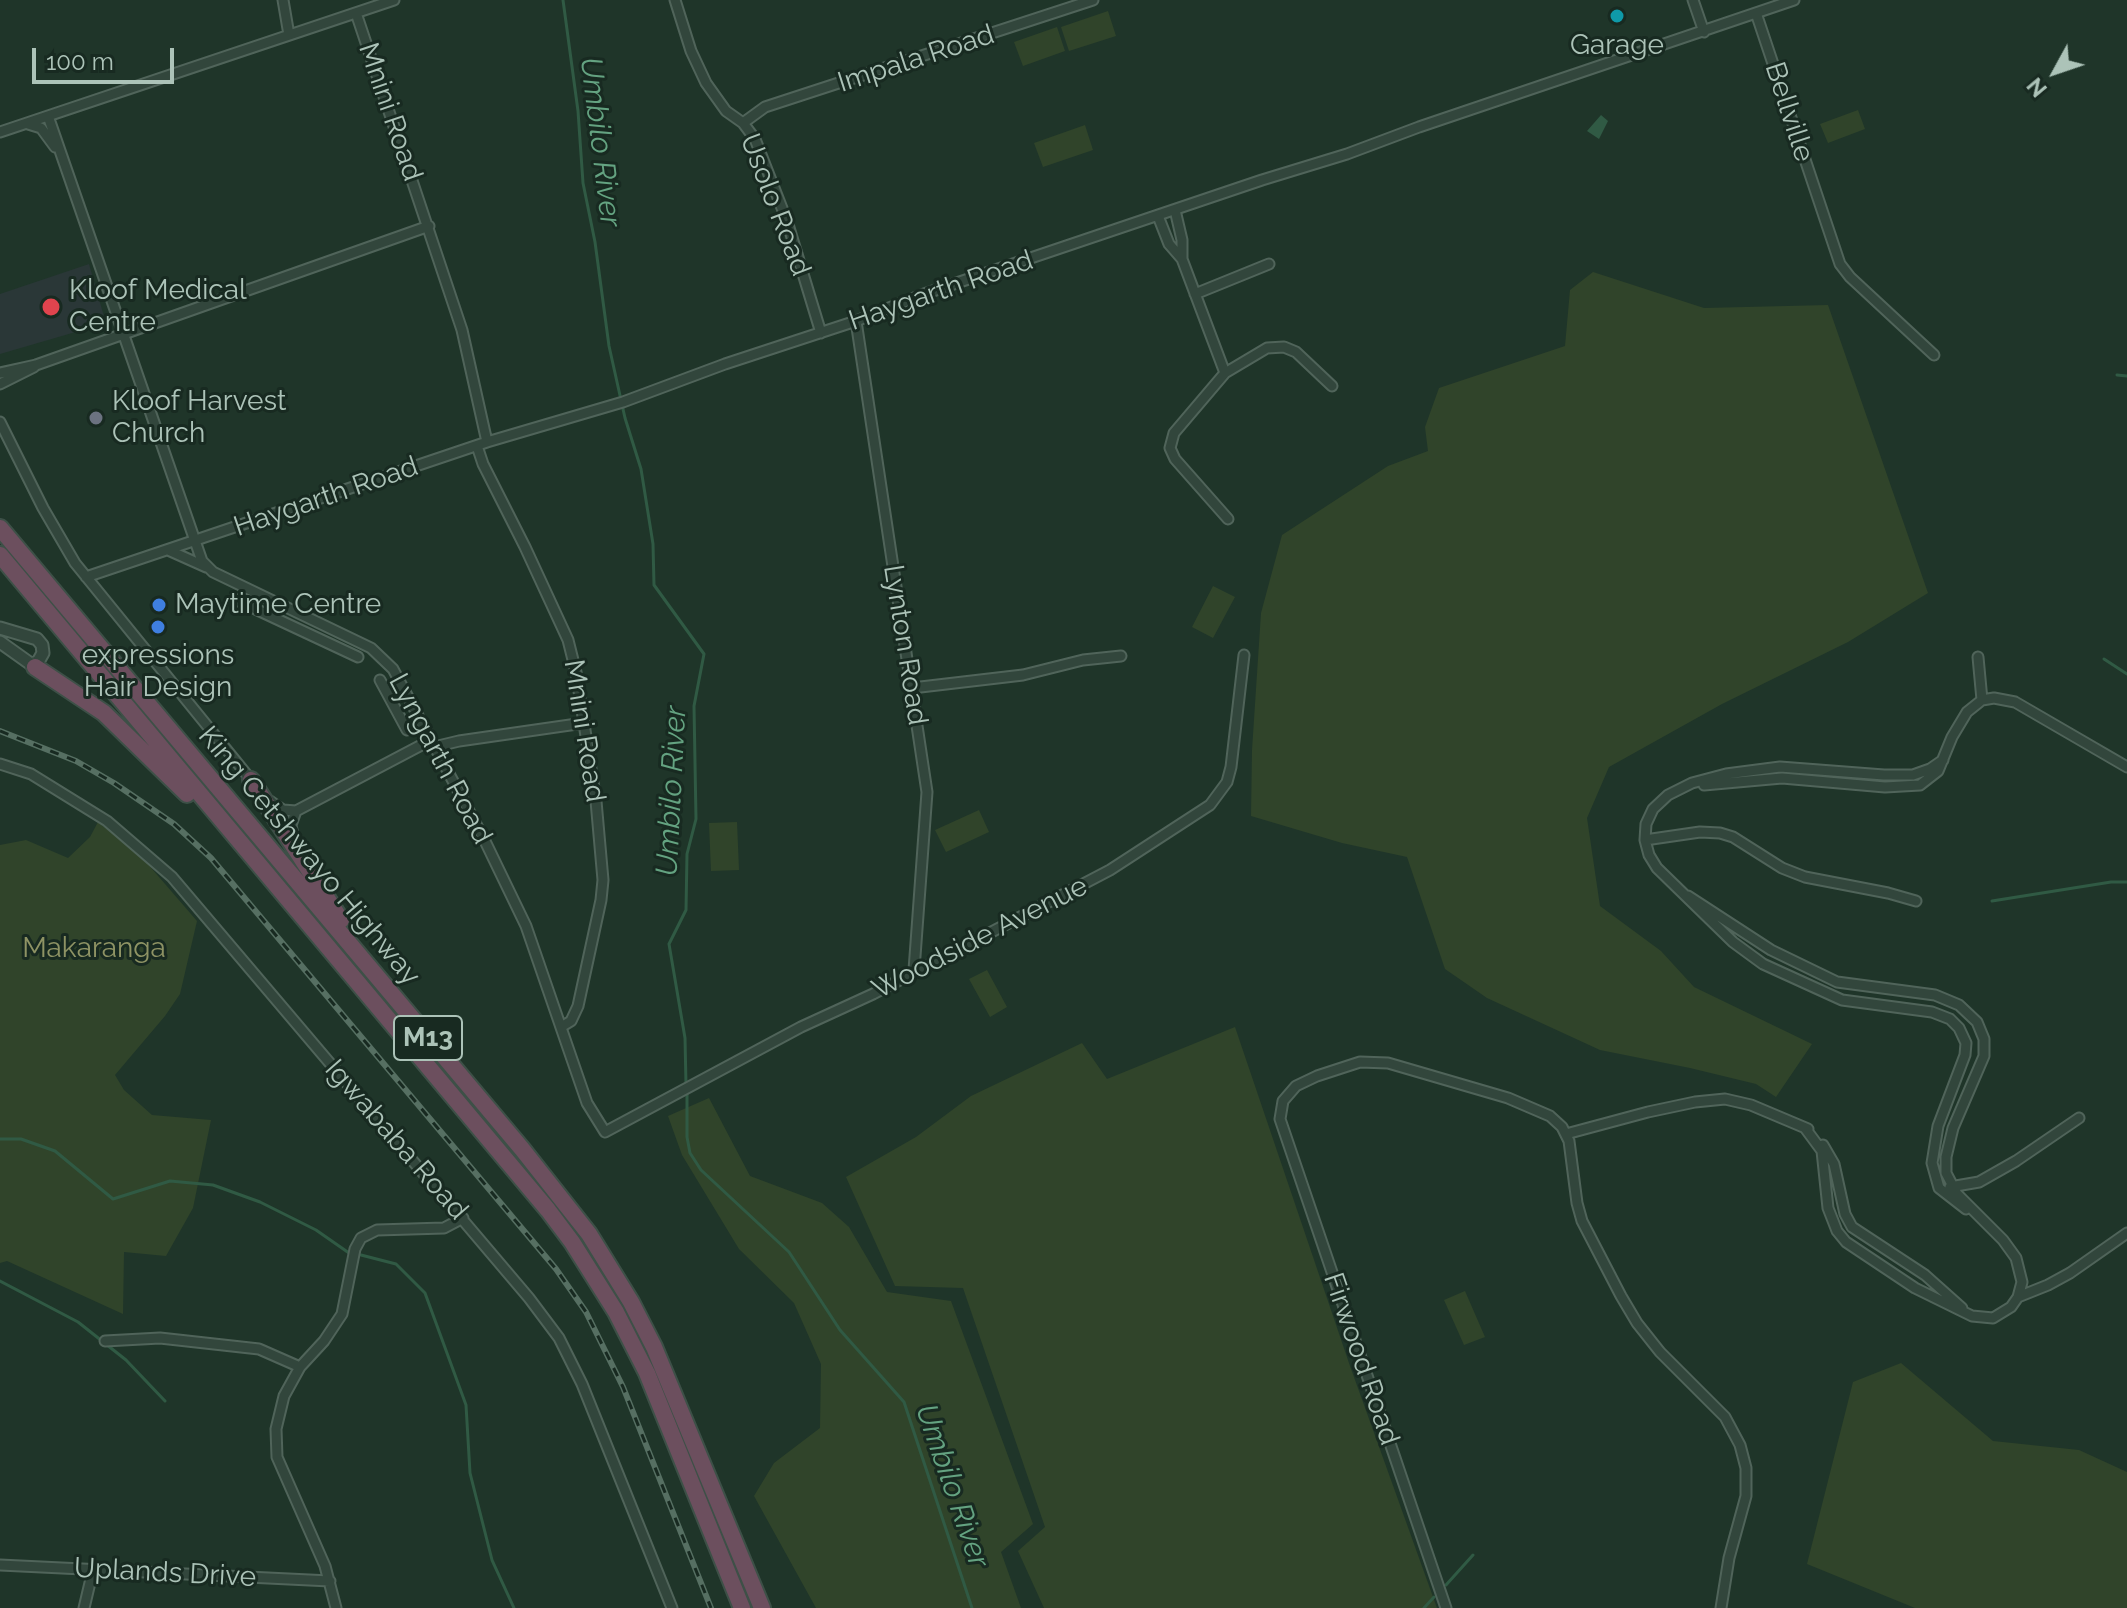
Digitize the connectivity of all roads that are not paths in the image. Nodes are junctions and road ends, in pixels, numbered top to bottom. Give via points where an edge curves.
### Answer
1 (283, 0) edge
2 (394, 0) edge
3 (675, 0) edge
4 (1093, 0) edge
5 (1693, 0) edge
6 (1794, 0) edge
7 (356, 13) junction
8 (1756, 13) junction
9 (1704, 32) junction
10 (289, 35) junction
11 (48, 116) junction
12 (743, 123) junction
13 (25, 124) junction
14 (0, 132) edge
15 (66, 168) junction
16 (1175, 210) junction
17 (1158, 216) junction
18 (429, 226) junction
19 (1182, 259) junction
20 (1269, 264) dead end
21 (1195, 294) junction
22 (856, 321) junction
23 (121, 333) junction
24 (821, 333) junction
25 (1934, 355) dead end
26 (36, 365) junction
27 (0, 373) edge
28 (1225, 373) junction
29 (0, 384) edge
30 (1332, 386) dead end
31 (0, 422) edge
32 (482, 444) junction
33 (1228, 519) dead end
34 (0, 528) edge
35 (193, 541) junction
36 (168, 550) junction
37 (0, 555) edge
38 (206, 567) junction
39 (86, 577) junction
40 (234, 599) dead end
41 (0, 628) edge
42 (337, 630) junction
43 (0, 642) edge
44 (330, 644) junction
45 (1244, 655) dead end
46 (1121, 656) dead end
47 (358, 657) dead end
48 (1978, 657) dead end
49 (35, 667) junction
50 (380, 680) dead end
51 (912, 688) junction
52 (1982, 700) junction
53 (412, 704) junction
54 (398, 711) junction
55 (584, 723) junction
56 (407, 730) dead end
57 (433, 744) junction
58 (1, 765) edge
59 (2127, 767) edge
60 (251, 780) junction
61 (296, 811) junction
62 (1645, 840) junction
63 (296, 849) junction
64 (272, 881) junction
65 (1688, 896) junction
66 (1916, 901) dead end
67 (914, 970) junction
68 (561, 1027) junction
69 (433, 1044) junction
70 (2079, 1118) dead end
71 (1805, 1128) junction
72 (605, 1132) joint
73 (1566, 1134) junction
74 (1951, 1187) junction
75 (1939, 1188) junction
76 (1976, 1215) junction
77 (463, 1218) junction
78 (2127, 1233) edge
79 (2018, 1297) junction
80 (1968, 1314) junction
81 (105, 1341) dead end
82 (300, 1367) junction
83 (0, 1565) edge
84 (93, 1570) junction
85 (330, 1581) junction
86 (84, 1608) edge
87 (336, 1608) edge
88 (672, 1608) edge
89 (742, 1608) edge
90 (762, 1608) edge
91 (1446, 1608) edge
92 (1721, 1608) edge

1 - 10 street
2 - 7 street
3 - 12 street, Usolo Road via 706,83 726,111
4 - 12 street, Impala Road via 765,107
5 - 9 street
6 - 8 street, Haygarth Road
7 - 10 street
7 - 18 street, Mnini Road
8 - 9 street, Haygarth Road
8 - 25 street, Bellville via 1836,255 1845,271
9 - 16 street, Haygarth Road
10 - 11 street
11 - 13 street
11 - 15 street
12 - 24 street, Usolo Road via 755,139 787,221
13 - 14 street
13 - 15 street via 43,130
15 - 23 street
16 - 17 street, Haygarth Road
16 - 19 street
17 - 19 street via 1169,244
17 - 22 street, Haygarth Road
18 - 23 street
18 - 32 street, Mnini Road via 462,330
19 - 21 street
20 - 21 street
21 - 28 street
22 - 24 street, Haygarth Road
22 - 51 street, Lynton Road
23 - 26 street
23 - 35 street
24 - 32 street, Haygarth Road
26 - 27 street
26 - 29 street
28 - 30 street via 1261,350 1284,347
28 - 33 street via 1172,436 1170,448
31 - 39 street
32 - 35 street, Haygarth Road
32 - 55 street, Mnini Road via 483,464 568,640
34 - 69 highway, King Cetshwayo Highway / M13
35 - 36 street, Haygarth Road
35 - 38 street
36 - 38 street, Lyngarth Road
36 - 39 street, Haygarth Road
37 - 64 highway, King Cetshwayo Highway / M13
38 - 42 street, Lyngarth Road
39 - 60 street
40 - 44 street
41 - 49 street via 40,642 43,653
42 - 44 street
42 - 53 street, Lyngarth Road via 384,658
43 - 49 street
44 - 47 street
45 - 67 street, Woodside Avenue via 1231,767 1210,805 1110,870
46 - 51 street
48 - 52 street
49 - 64 highway via 123,730
50 - 54 street
51 - 67 street, Lynton Road via 927,792
52 - 59 street via 2015,702
52 - 62 street via 1963,718 1938,771 1913,786 1782,778 1706,784 1668,795 1653,809
53 - 54 street
53 - 57 street, Lyngarth Road
54 - 56 street
55 - 57 street
55 - 68 street, Mnini Road via 603,886 578,1006
57 - 61 street
57 - 68 street, Lyngarth Road via 526,926
58 - 77 street, Igwababa Road via 31,774 107,821 172,877
60 - 61 street via 274,805
60 - 63 highway
61 - 63 street via 291,828
62 - 65 street via 1657,868
62 - 66 street via 1720,833 1805,877
63 - 69 highway via 328,902
64 - 89 highway, King Cetshwayo Highway / M13 via 548,1210 589,1267 647,1373
65 - 74 street via 1771,950 1837,982 1935,995 1971,1015 1982,1030 1984,1056 1948,1145
65 - 75 street via 1740,949 1805,985 1851,1002 1940,1014 1959,1028 1966,1043 1964,1061 1933,1143
67 - 72 street, Woodside Avenue
68 - 72 street, Lyngarth Road via 587,1103
69 - 90 highway, King Cetshwayo Highway / M13 via 565,1202 631,1302 663,1366
70 - 74 street via 1979,1182
71 - 73 street via 1725,1099
71 - 80 street via 1832,1158 1852,1227 1925,1275
71 - 80 street via 1822,1151 1828,1208 1841,1237 1915,1288
73 - 91 street, Firwood Road via 1534,1107 1373,1061 1300,1083 1287,1094 1281,1109 1288,1144
73 - 92 street via 1582,1221 1621,1296 1660,1352 1725,1417 1740,1445 1746,1496
74 - 75 street
74 - 76 street
75 - 76 street
76 - 79 street via 2014,1254 2022,1277
77 - 82 street via 444,1228 377,1230 361,1238 342,1314
77 - 88 street, Igwababa Road via 565,1348
78 - 79 street via 2070,1273
79 - 80 street via 1997,1317
81 - 82 street via 160,1338 259,1349
82 - 85 street via 281,1407 276,1451
83 - 84 street, Uplands Drive
84 - 85 street, Uplands Drive
84 - 86 street
85 - 87 street

